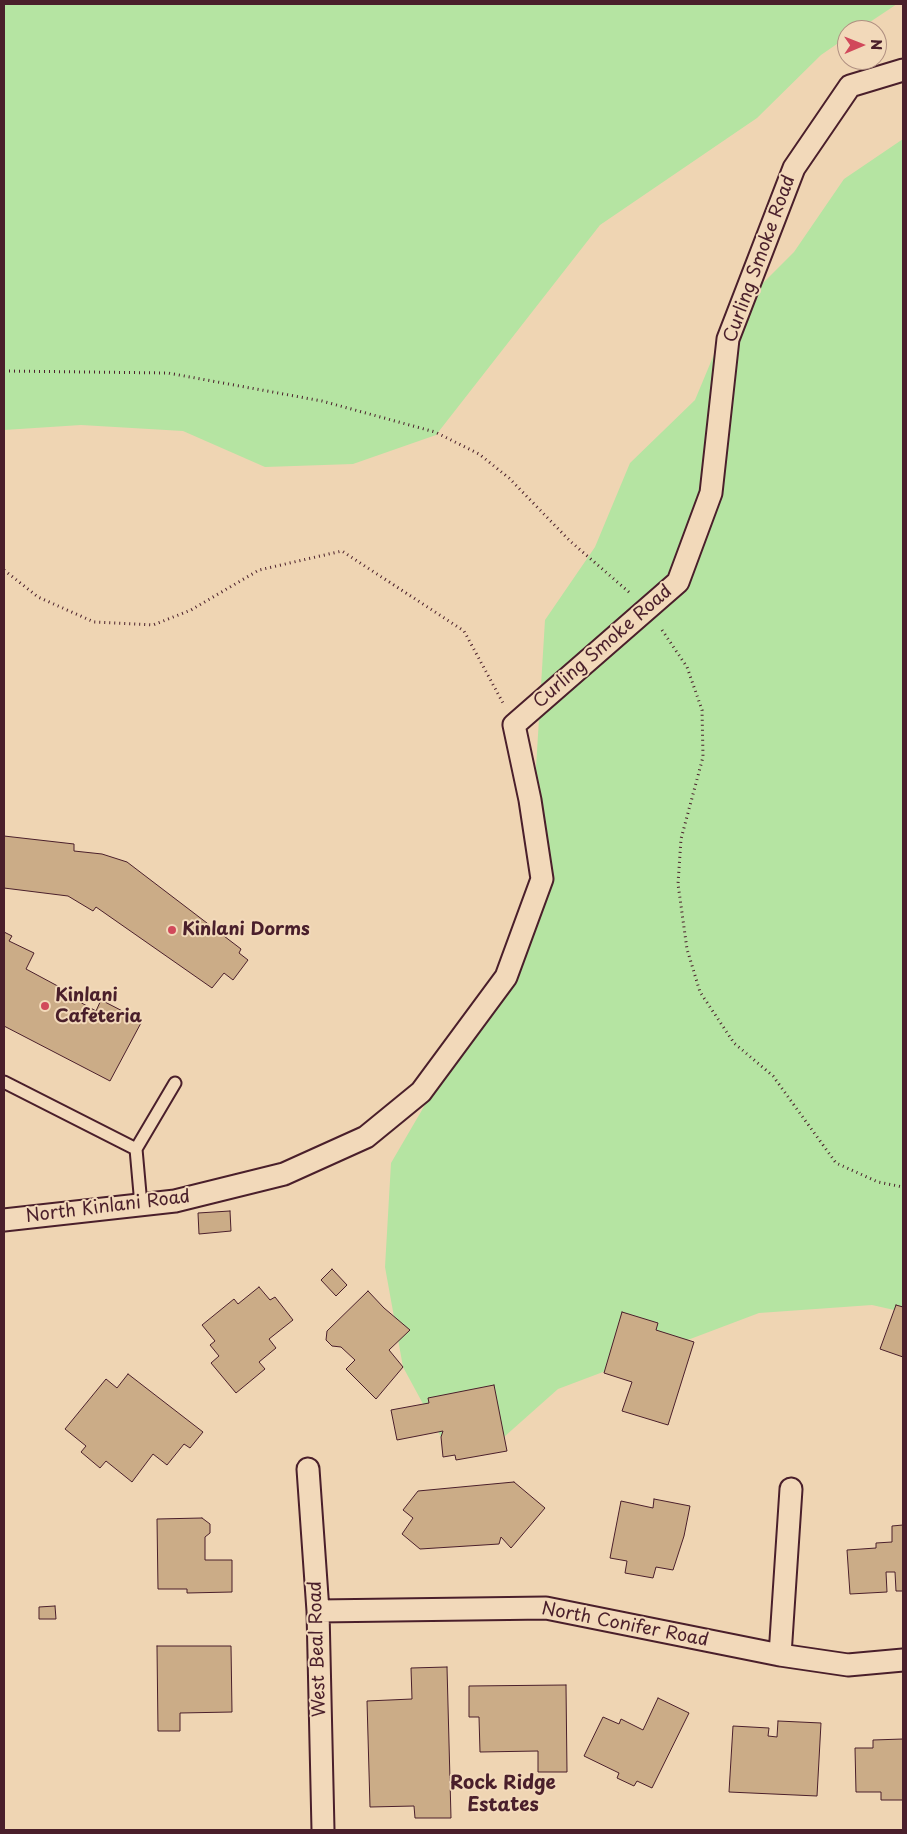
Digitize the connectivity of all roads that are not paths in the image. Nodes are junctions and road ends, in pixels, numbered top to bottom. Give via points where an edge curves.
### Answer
1 (903, 70) edge
2 (514, 725) joint
3 (4, 1082) edge
4 (174, 1083) dead end
5 (136, 1150) junction
6 (142, 1205) junction
7 (4, 1220) edge
8 (308, 1468) dead end
9 (791, 1489) dead end
10 (318, 1611) junction
11 (780, 1655) junction
12 (903, 1660) edge
13 (323, 1830) edge

1 - 2 street, Curling Smoke Road via 850,86 794,168 728,339 711,493 678,582
2 - 6 street, North Kinlani Road via 542,879 506,977 421,1092 366,1137 284,1174 175,1201
3 - 5 lane
4 - 5 lane
5 - 6 lane
6 - 7 street, North Kinlani Road
8 - 10 street, West Beal Road
9 - 11 street
10 - 11 street, North Conifer Road via 546,1608
10 - 13 street, West Beal Road
11 - 12 street, North Conifer Road via 848,1665

